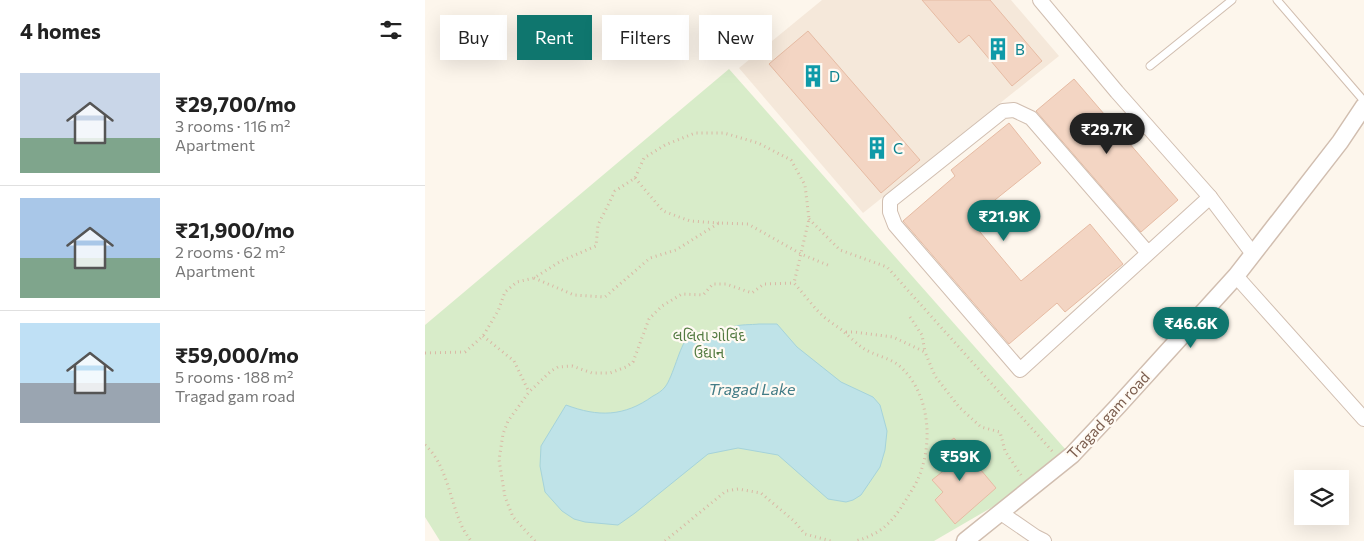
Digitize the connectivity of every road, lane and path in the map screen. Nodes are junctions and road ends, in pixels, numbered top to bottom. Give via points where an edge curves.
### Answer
1 (1039, 0) edge
2 (1232, 0) edge
3 (1277, 0) edge
4 (1150, 66) dead end
5 (1364, 101) edge
6 (1364, 106) edge
7 (635, 178) junction
8 (1210, 197) junction
9 (809, 218) junction
10 (719, 223) junction
11 (1148, 253) junction
12 (801, 254) junction
13 (1253, 254) junction
14 (830, 266) dead end
15 (1236, 276) junction
16 (534, 278) junction
17 (794, 283) junction
18 (909, 317) dead end
19 (845, 332) junction
20 (483, 336) junction
21 (925, 352) junction
22 (425, 353) edge
23 (529, 392) junction
24 (1364, 419) edge
25 (425, 445) edge
26 (1058, 458) dead end
27 (1026, 482) dead end
28 (1001, 512) junction
29 (471, 541) edge
30 (535, 541) edge
31 (665, 541) edge
32 (831, 541) edge
33 (855, 541) edge
34 (965, 541) edge
35 (1044, 541) edge

1 - 8 street
2 - 4 lane
3 - 5 lane
6 - 13 street, Tragad gam road
7 - 9 path via 643,158 665,145 695,133 724,133 758,144 791,160 805,186
7 - 10 path via 663,211 690,221
7 - 16 path via 615,191 598,225 596,246 561,261
8 - 11 street
8 - 13 street
9 - 12 path
9 - 26 path via 840,250 887,267
10 - 12 path via 748,224
10 - 16 path via 676,250 650,258 605,297 574,295
11 - 11 street via 1020,370 895,225 890,202 1003,111 1014,110 1031,118
12 - 14 path
12 - 17 path
13 - 15 street, Tragad gam road
15 - 24 street
15 - 28 street, Tragad gam road via 1072,455
16 - 20 path via 517,282 505,292
17 - 19 path via 824,317
17 - 23 path via 764,284 752,293 726,284 713,284 703,295 682,294 662,306 649,319 633,362 601,374 572,366 558,367
18 - 21 path via 921,335
19 - 21 path via 893,336
19 - 33 path via 863,348 897,364 914,382 927,429 924,459 916,484 900,509 889,524 869,537
20 - 22 path via 465,352
20 - 23 path via 514,361
21 - 27 path via 935,376 959,407 981,427 1000,432 1005,451
23 - 30 path via 508,421 499,460 509,509
25 - 29 path via 444,475 461,524
28 - 34 street, Tragad gam road
28 - 35 street
31 - 32 path via 726,491 738,489 761,492 805,534

